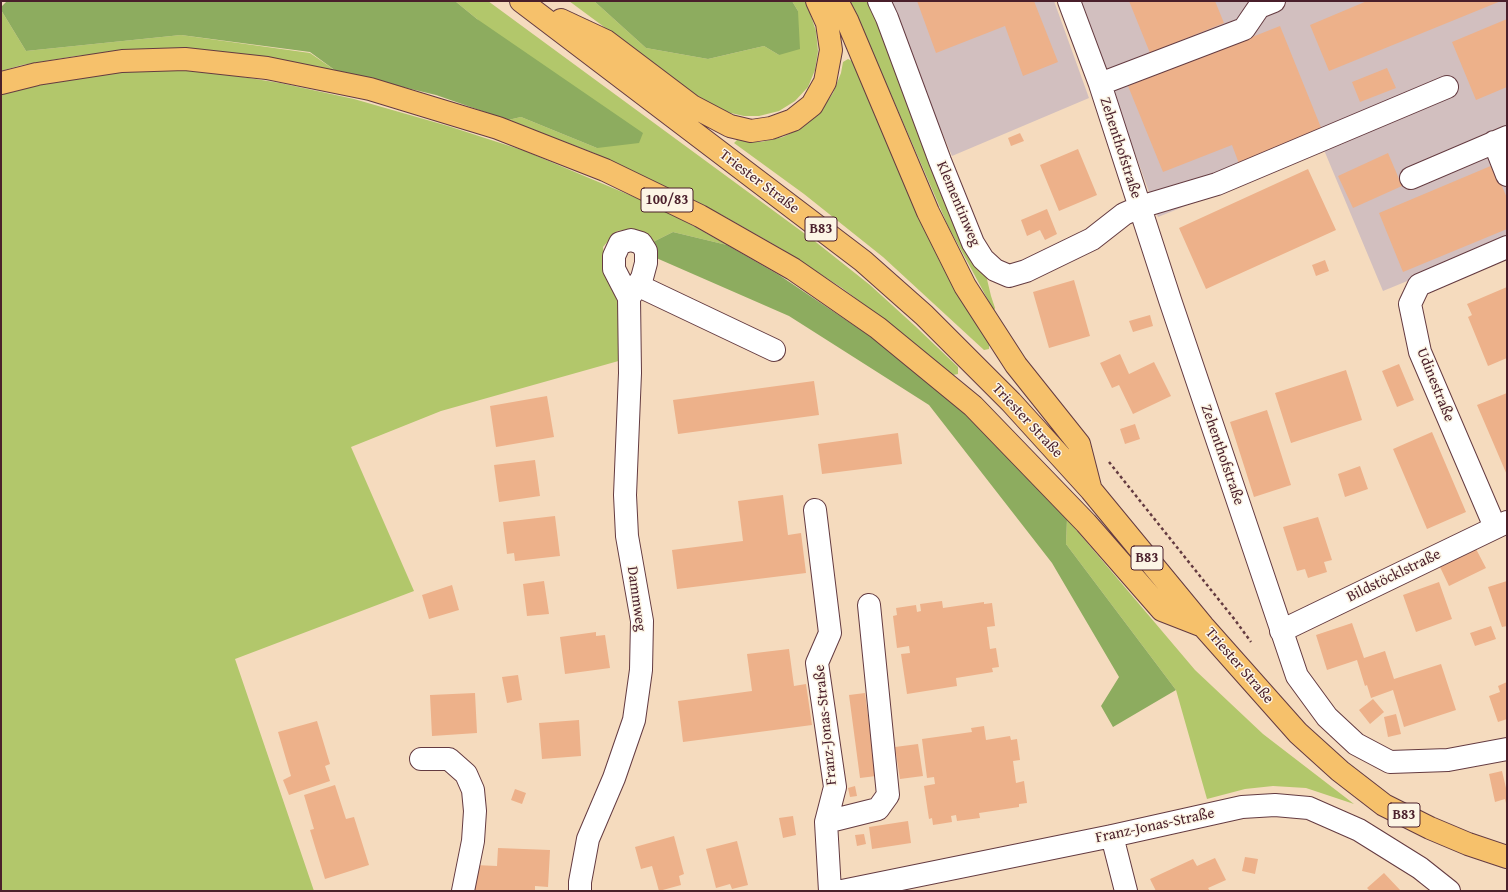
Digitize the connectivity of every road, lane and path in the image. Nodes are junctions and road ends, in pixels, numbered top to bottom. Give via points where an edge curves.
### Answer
1 (817, 1) edge
2 (837, 1) edge
3 (879, 1) edge
4 (1069, 1) edge
5 (1274, 1) edge
6 (522, 2) edge
7 (1, 83) edge
8 (1100, 84) junction
9 (1447, 87) dead end
10 (1500, 140) edge
11 (1507, 175) edge
12 (1411, 178) dead end
13 (1140, 207) junction
14 (1507, 247) edge
15 (774, 350) dead end
16 (1108, 461) dead end
17 (1091, 490) junction
18 (815, 510) dead end
19 (1501, 524) edge
20 (869, 605) dead end
21 (1203, 626) junction
22 (1281, 631) junction
23 (1253, 646) dead end
24 (1507, 749) edge
25 (421, 759) dead end
26 (826, 822) junction
27 (1112, 836) junction
28 (1507, 857) edge
29 (463, 891) edge
30 (580, 891) edge
31 (830, 891) edge
32 (842, 891) edge
33 (1126, 891) edge
34 (1449, 891) edge

1 - 6 main road via 827,23 830,50 825,82 812,105 793,120 771,128 751,131 730,126 692,106 606,41
2 - 17 main road via 928,212 965,286 1016,364 1079,444
3 - 13 street, Klementinweg via 888,18 973,243 994,270 1009,276 1026,271 1092,239 1124,214
4 - 8 street, Zehenthofstraße
5 - 8 street via 1259,6 1244,29
6 - 17 main road, Triester Straße / B83 via 863,261 924,315 1011,402
7 - 21 main road, 100/83 via 36,74 122,61 185,60 267,68 370,89 498,128 605,170 700,216 793,269 878,328 973,406 1086,524 1162,610
8 - 13 street, Zehenthofstraße
9 - 13 street, Klementinweg via 1217,184
10 - 11 street
10 - 12 street
13 - 22 street, Zehenthofstraße
14 - 19 street, Udinestraße via 1419,285 1410,304 1420,352
15 - 30 street, Dammweg via 633,292 626,502 627,536 642,622 641,670 634,720 614,778 588,839
16 - 23 path
17 - 21 main road, Triester Straße / B83
18 - 26 street, Franz-Jonas-Straße via 830,634 817,663 835,787
19 - 22 street, Bildstöcklstraße
20 - 26 street via 888,795 878,809
21 - 28 main road, Triester Straße / B83 via 1298,734 1384,805 1430,828
22 - 24 street, Zehenthofstraße via 1297,676 1327,717 1356,744 1390,762 1448,760
25 - 29 street via 449,759 466,774 473,790 473,841
26 - 31 street, Franz-Jonas-Straße
27 - 32 street, Franz-Jonas-Straße
27 - 33 street
27 - 34 street, Franz-Jonas-Straße via 1242,807 1275,805 1309,808 1359,830 1420,868

